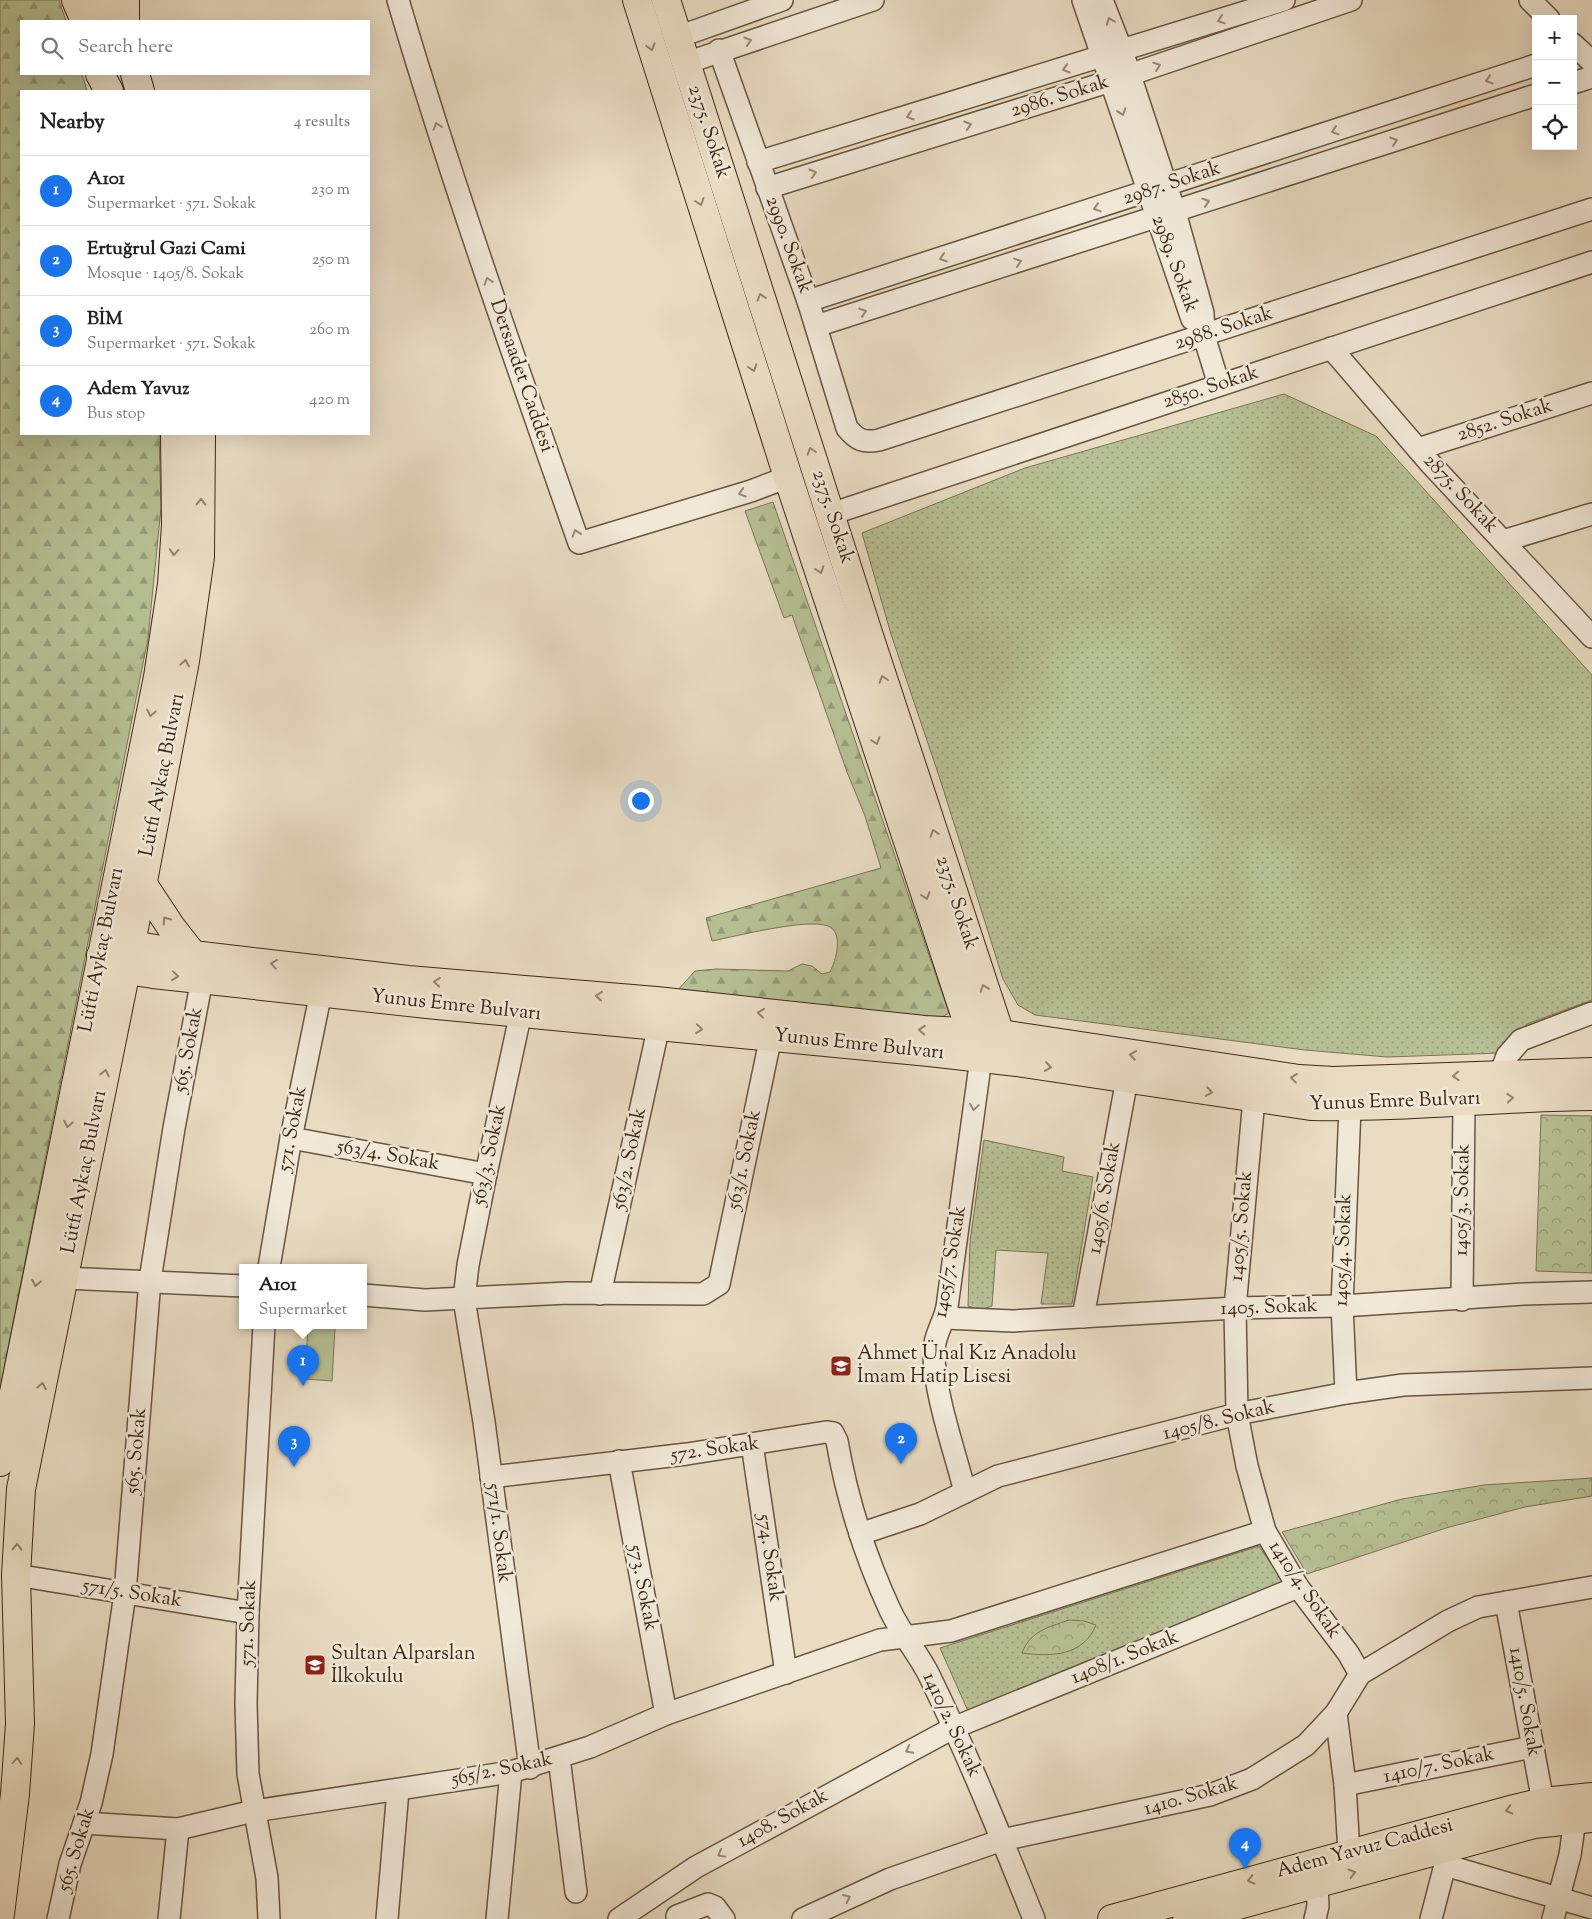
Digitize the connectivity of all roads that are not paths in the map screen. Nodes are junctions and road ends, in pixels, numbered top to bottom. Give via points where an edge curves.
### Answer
1 (76, 0) edge
2 (102, 0) edge
3 (125, 0) edge
4 (398, 0) edge
5 (637, 0) edge
6 (666, 0) edge
7 (782, 0) edge
8 (1083, 0) edge
9 (1102, 0) edge
10 (1284, 0) edge
11 (1351, 0) edge
12 (1530, 0) edge
13 (862, 2) edge
14 (1545, 15) edge
15 (85, 20) edge
16 (101, 20) edge
17 (125, 20) edge
18 (678, 37) junction
19 (719, 50) junction
20 (1113, 54) junction
21 (686, 63) junction
22 (1532, 66) edge
23 (101, 75) edge
24 (111, 75) edge
25 (135, 75) edge
26 (1592, 77) edge
27 (1120, 78) junction
28 (1577, 82) edge
29 (108, 90) edge
30 (114, 90) edge
31 (140, 90) edge
32 (1532, 96) edge
33 (758, 162) junction
34 (767, 188) junction
35 (1157, 189) junction
36 (1592, 209) edge
37 (1166, 215) junction
38 (1592, 262) edge
39 (808, 301) junction
40 (816, 326) junction
41 (1204, 336) junction
42 (1331, 348) junction
43 (1219, 385) junction
44 (1592, 393) edge
45 (176, 435) edge
46 (201, 435) edge
47 (855, 438) joint
48 (1418, 449) junction
49 (788, 476) junction
50 (831, 514) junction
51 (1592, 514) edge
52 (805, 524) junction
53 (1503, 541) junction
54 (1592, 637) edge
55 (142, 883) junction
56 (101, 956) junction
57 (128, 958) junction
58 (198, 967) junction
59 (322, 981) junction
60 (407, 990) junction
61 (521, 1012) junction
62 (1592, 1013) edge
63 (659, 1025) junction
64 (971, 1032) junction
65 (771, 1036) junction
66 (994, 1051) junction
67 (1592, 1072) edge
68 (1500, 1075) junction
69 (1127, 1079) junction
70 (1592, 1096) edge
71 (1254, 1099) junction
72 (1464, 1101) junction
73 (1350, 1107) junction
74 (291, 1138) junction
75 (486, 1174) junction
76 (270, 1264) edge
77 (64, 1278) junction
78 (150, 1280) junction
79 (239, 1286) edge
80 (1592, 1292) edge
81 (600, 1294) junction
82 (367, 1295) edge
83 (464, 1299) junction
84 (1462, 1300) junction
85 (1342, 1306) junction
86 (1235, 1308) junction
87 (1083, 1317) junction
88 (945, 1318) junction
89 (264, 1329) edge
90 (1592, 1378) edge
91 (1346, 1393) junction
92 (1237, 1414) junction
93 (752, 1444) junction
94 (619, 1461) junction
95 (0, 1462) edge
96 (491, 1477) junction
97 (965, 1492) junction
98 (1265, 1531) junction
99 (860, 1534) junction
100 (16, 1575) junction
101 (1298, 1587) junction
102 (1592, 1587) edge
103 (125, 1593) junction
104 (1506, 1602) junction
105 (248, 1612) junction
106 (903, 1636) junction
107 (786, 1673) junction
108 (1360, 1674) junction
109 (1336, 1713) junction
110 (666, 1714) junction
111 (953, 1728) junction
112 (1532, 1746) junction
113 (559, 1758) junction
114 (520, 1770) junction
115 (1345, 1785) junction
116 (398, 1790) junction
117 (15, 1794) junction
118 (1592, 1797) edge
119 (1543, 1802) junction
120 (254, 1811) junction
121 (1584, 1818) edge
122 (84, 1823) junction
123 (178, 1829) junction
124 (1002, 1840) junction
125 (1349, 1853) junction
126 (1442, 1857) junction
127 (1317, 1882) junction
128 (576, 1892) dead end
129 (1559, 1898) junction
130 (1592, 1908) edge
131 (0, 1914) edge
132 (677, 1916) dead end
133 (16, 1919) edge
134 (58, 1919) edge
135 (169, 1919) edge
136 (269, 1919) edge
137 (387, 1919) edge
138 (497, 1919) edge
139 (619, 1919) edge
140 (724, 1919) edge
141 (803, 1919) edge
142 (1034, 1919) edge
143 (1112, 1919) edge
144 (1187, 1919) edge
145 (1315, 1919) edge
146 (1431, 1919) edge
147 (1553, 1919) edge

1 - 15 main road
2 - 16 main road
3 - 17 main road
49 -> 4 street, Dersaadet Caddesi via 579,543 495,300
5 -> 49 main road, 2375. Sokak
6 - 18 main road, 2375. Sokak
7 - 18 street
8 - 20 street, 2989. Sokak
20 -> 9 street, 2989. Sokak
10 -> 20 street, 2986. Sokak
27 -> 11 street, 2986. Sokak
12 - 14 street
19 -> 13 street
18 - 21 main road, 2375. Sokak
19 - 21 street
19 - 33 street, 2990. Sokak
20 - 27 street, 2989. Sokak
20 -> 33 street, 2986. Sokak
50 -> 21 main road, 2375. Sokak
22 -> 35 street, 2987. Sokak
23 - 29 main road
24 - 30 main road
25 - 31 main road
26 - 28 street
34 -> 27 street, 2986. Sokak
27 - 35 street, 2989. Sokak
37 -> 32 street, 2987. Sokak
33 - 34 street, 2990. Sokak
34 - 39 street, 2990. Sokak
35 - 37 street, 2989. Sokak
35 -> 39 street, 2987. Sokak
36 - 41 street, 2988. Sokak
40 -> 37 street, 2987. Sokak
37 - 41 street, 2989. Sokak via 1203,312
38 - 42 street, 2850. Sokak
39 - 40 street, 2990. Sokak
40 - 47 street, 2990. Sokak via 847,428
41 - 43 street, 2989. Sokak
41 - 47 street, 2988. Sokak via 879,440 866,442
42 - 43 street, 2850. Sokak
42 - 48 street, 2875. Sokak
43 - 50 street, 2850. Sokak
44 - 48 street, 2852. Sokak
45 -> 56 main road, Lüfti Aykaç Bulvarı via 172,584 158,677
55 -> 46 main road, Lütfi Aykaç Bulvarı via 193,616 200,557
48 - 53 street, 2875. Sokak
49 - 52 main road, 2375. Sokak
50 - 52 main road
66 -> 50 main road, 2375. Sokak
51 - 53 street
52 -> 64 main road, 2375. Sokak
53 - 54 street, 2875. Sokak
55 - 57 main road, Lütfi Aykaç Bulvarı
58 -> 55 main road
56 - 57 main road via 107,961
56 -> 95 main road, Lüfti Aykaç Bulvarı
57 - 58 main road, Yunus Emre Bulvarı
77 -> 57 main road, Lütfi Aykaç Bulvarı
58 - 59 main road, Yunus Emre Bulvarı
58 - 78 street, 565. Sokak
59 - 60 main road, Yunus Emre Bulvarı
59 - 74 street, 571. Sokak
60 - 61 main road, Yunus Emre Bulvarı
64 -> 60 main road, Yunus Emre Bulvarı via 924,1030 656,1001
61 - 63 main road, Yunus Emre Bulvarı
61 - 75 street, 563/3. Sokak
62 - 68 street via 1521,1040 1507,1056
63 -> 65 main road, Yunus Emre Bulvarı
63 - 81 street, 563/2. Sokak
64 - 66 main road, Yunus Emre Bulvarı
65 - 66 main road, Yunus Emre Bulvarı
65 - 81 street, 563/1. Sokak via 719,1284 703,1294
68 -> 66 main road, Yunus Emre Bulvarı via 1333,1081
66 -> 69 main road, Yunus Emre Bulvarı
66 -> 88 street, 1405/7. Sokak
67 - 68 main road, Yunus Emre Bulvarı
69 -> 71 main road, Yunus Emre Bulvarı
69 - 87 street, 1405/6. Sokak
72 -> 70 main road, Yunus Emre Bulvarı
71 - 73 main road, Yunus Emre Bulvarı
71 - 86 street, 1405/5. Sokak
72 - 73 main road, Yunus Emre Bulvarı
72 - 84 street, 1405/3. Sokak
73 - 85 street, 1405/4. Sokak
74 - 75 street, 563/4. Sokak
74 - 76 street, 571. Sokak
75 - 83 street, 563/3. Sokak
77 - 78 street
100 -> 77 main road, Lütfi Aykaç Bulvarı via 21,1490
78 - 79 street
78 - 103 street, 565. Sokak
80 - 84 street, 1405. Sokak
81 - 83 street
82 - 83 street
83 - 96 street, 571/1. Sokak
84 - 85 street, 1405. Sokak
85 - 86 street, 1405. Sokak
85 - 91 street, 1405/4. Sokak
86 - 87 street, 1405. Sokak
86 - 92 street, 1405/5. Sokak
87 - 88 street, 1405. Sokak via 1013,1321
88 - 97 street, 1405/7. Sokak via 936,1337 934,1352 938,1386
89 - 105 street, 571. Sokak
90 - 91 street, 1405/8. Sokak via 1402,1385
91 - 92 street, 1405/8. Sokak
92 - 97 street, 1405/8. Sokak via 998,1476
92 - 98 street, 1410/4. Sokak
93 - 94 street, 572. Sokak
93 - 99 street, 572. Sokak via 833,1433
93 - 107 street, 574. Sokak
94 - 96 street, 572. Sokak
94 - 110 street, 573. Sokak
96 - 114 street, 571/1. Sokak
97 - 99 street, 1405/8. Sokak via 920,1514
98 - 101 street, 1410/4. Sokak
98 - 106 street, 565/2. Sokak via 951,1631
99 - 106 street, 1410/2. Sokak
100 - 103 street, 571/5. Sokak
117 -> 100 main road, Lütfi Aykaç Bulvarı via 20,1724
101 - 108 street, 1410/4. Sokak
101 - 111 street, 1408/1. Sokak
102 - 104 street, 1410. Sokak
103 - 105 street, 571/5. Sokak
103 - 122 street, 565. Sokak via 102,1754
104 - 108 street, 1410. Sokak via 1478,1608 1448,1621
104 - 112 street, 1410/5. Sokak
105 - 120 street, 571. Sokak via 246,1713 248,1774
106 - 107 street, 565/2. Sokak via 880,1640
106 - 111 street, 1410/2. Sokak via 928,1674
107 - 110 street, 565/2. Sokak
108 - 109 street, 1410. Sokak
109 - 115 street
109 - 124 street, 1410. Sokak via 1306,1745 1252,1779 1200,1797
110 - 113 street, 565/2. Sokak
111 - 124 street, 1410/2. Sokak
111 -> 139 street, 1408. Sokak via 696,1867
112 - 115 street, 1410/7. Sokak
112 - 119 street, 1410/5. Sokak
113 - 114 street, 565/2. Sokak
113 - 128 street
114 - 116 street, 565/2. Sokak
114 - 138 street, 571/1. Sokak
115 - 125 street
116 - 120 street, 565/2. Sokak
116 - 137 street
117 - 131 main road, Lütfi Aykaç Bulvarı
117 - 133 main road
118 - 119 main road, Adem Yavuz Caddesi
119 -> 125 main road, Adem Yavuz Caddesi
120 - 123 street, 565/2. Sokak
120 - 136 street, 571. Sokak via 267,1878
121 - 126 main road, Adem Yavuz Caddesi via 1534,1824
121 - 129 street
122 - 123 street, 565/2. Sokak
122 - 134 street, 565. Sokak via 70,1864
123 - 135 street
141 -> 124 street, 1410. Sokak via 890,1879
124 - 142 street, 1410/2. Sokak
125 -> 143 main road, Adem Yavuz Caddesi
127 -> 126 main road, Adem Yavuz Caddesi
126 - 129 street
126 - 146 street
127 - 144 main road, Adem Yavuz Caddesi
127 - 145 street
129 - 130 street
129 - 147 street
132 - 140 street via 708,1904 715,1907

